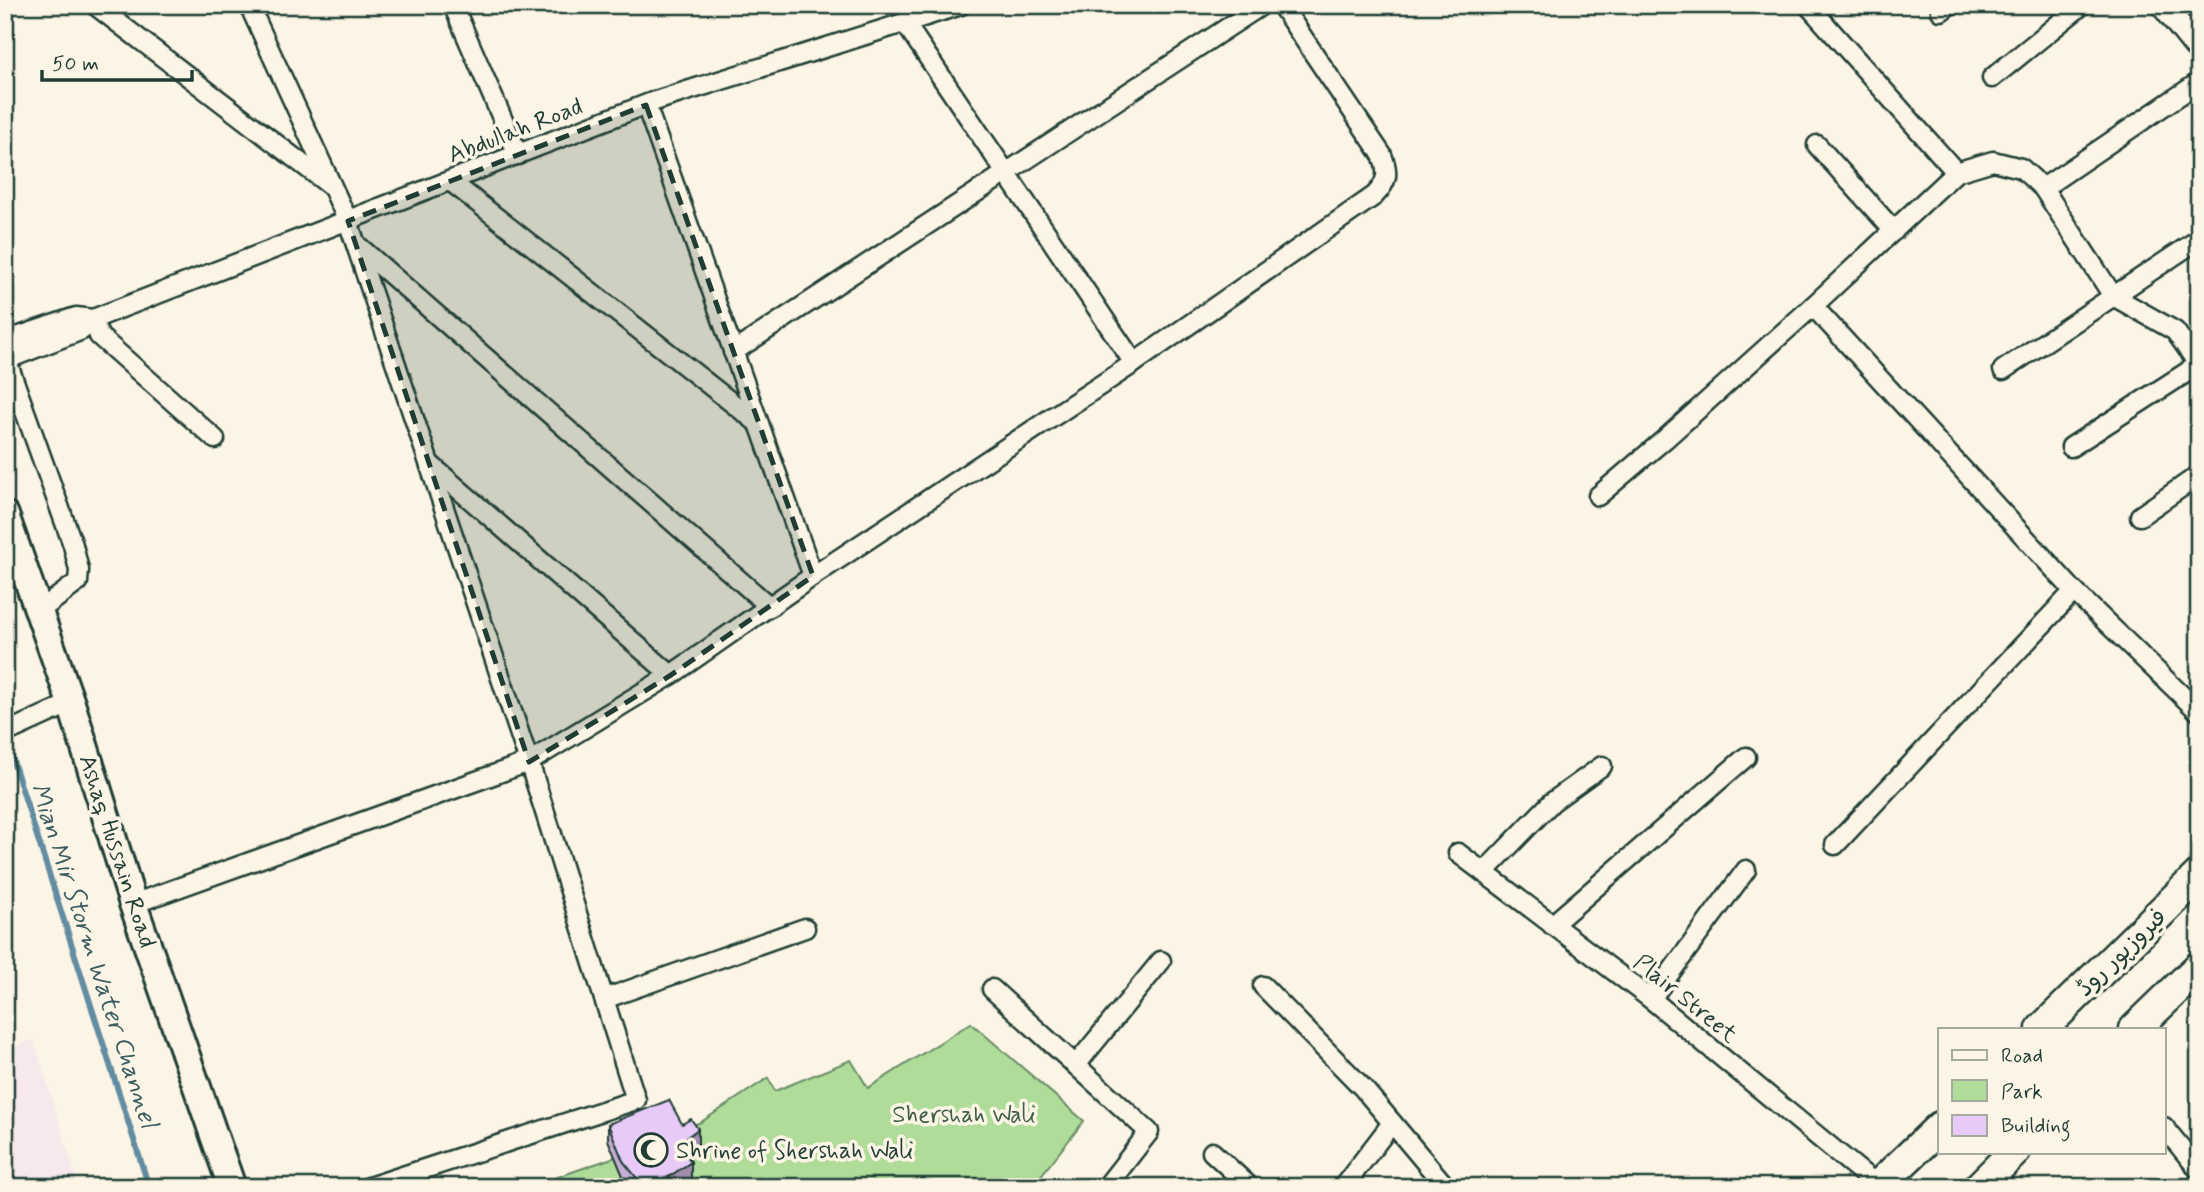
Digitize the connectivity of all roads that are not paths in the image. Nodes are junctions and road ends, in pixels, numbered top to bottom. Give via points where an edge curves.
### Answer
1 (94, 5) edge
2 (249, 5) edge
3 (453, 5) edge
4 (961, 5) edge
5 (1262, 5) edge
6 (1281, 5) edge
7 (1808, 5) edge
8 (2082, 5) edge
9 (2162, 5) edge
10 (905, 23) junction
11 (2199, 50) edge
12 (1992, 78) dead end
13 (2199, 82) edge
14 (646, 105) junction
15 (1817, 145) dead end
16 (518, 155) junction
17 (1956, 172) junction
18 (1006, 173) junction
19 (450, 181) junction
20 (332, 187) junction
21 (2043, 188) junction
22 (348, 221) junction
23 (1894, 231) junction
24 (2199, 239) edge
25 (355, 243) junction
26 (2113, 296) junction
27 (1813, 306) junction
28 (93, 319) junction
29 (5, 341) edge
30 (733, 352) junction
31 (6, 359) edge
32 (1134, 363) junction
33 (2199, 365) edge
34 (2003, 370) dead end
35 (759, 424) junction
36 (215, 439) dead end
37 (2071, 447) dead end
38 (429, 463) junction
39 (2199, 475) edge
40 (1598, 496) dead end
41 (5, 515) edge
42 (2140, 516) dead end
43 (813, 576) junction
44 (2074, 591) junction
45 (770, 607) junction
46 (39, 611) junction
47 (671, 675) junction
48 (71, 704) junction
49 (2199, 712) edge
50 (5, 733) edge
51 (1746, 757) dead end
52 (529, 762) junction
53 (1602, 766) dead end
54 (1835, 845) dead end
55 (1458, 853) dead end
56 (1746, 870) dead end
57 (1484, 872) junction
58 (2199, 875) edge
59 (133, 904) junction
60 (1552, 925) junction
61 (805, 928) dead end
62 (1161, 961) dead end
63 (2199, 967) edge
64 (1263, 986) dead end
65 (992, 989) dead end
66 (604, 999) junction
67 (1651, 999) junction
68 (2043, 1028) edge
69 (2136, 1028) edge
70 (1076, 1065) junction
71 (1392, 1123) junction
72 (1938, 1129) edge
73 (2166, 1129) edge
74 (1212, 1152) dead end
75 (2012, 1154) edge
76 (2199, 1170) edge
77 (1878, 1186) edge
78 (232, 1187) edge
79 (369, 1187) edge
80 (1106, 1187) edge
81 (1250, 1187) edge
82 (1343, 1187) edge
83 (1446, 1187) edge
84 (1979, 1187) edge

1 - 20 street
2 - 20 street
3 - 16 street
4 - 10 street, Abdullah Road
5 - 18 street
6 - 32 street via 1382,155 1388,170 1384,186
7 - 17 street
8 - 12 street
9 - 11 street
10 - 14 street, Abdullah Road
10 - 18 street
13 - 21 street
14 - 16 street, Abdullah Road
14 - 30 street
15 - 23 street
16 - 19 street, Abdullah Road
17 - 21 street via 1993,161 2021,168
17 - 23 street
18 - 30 street
18 - 32 street
19 - 22 street, Abdullah Road
19 - 35 street
20 - 22 street
21 - 26 street
22 - 25 street
22 - 28 street, Abdullah Road
23 - 27 street
24 - 26 street
25 - 38 street
25 - 45 street
26 - 33 street via 2175,331
26 - 34 street
27 - 40 street
27 - 44 street
28 - 29 street, Abdullah Road via 76,317
28 - 31 street, Abdullah Road via 82,330
28 - 36 street via 99,336
30 - 35 street
31 - 46 street via 79,570 78,582
32 - 43 street
33 - 37 street
35 - 43 street
38 - 47 street
38 - 52 street
39 - 42 street
41 - 46 main road, Ashaq Hussain Road
43 - 45 street
44 - 49 street
44 - 54 street
45 - 47 street
46 - 48 main road, Ashaq Hussain Road
47 - 52 street
48 - 50 street
48 - 59 main road, Ashaq Hussain Road
51 - 60 street
52 - 59 street
52 - 66 street
53 - 57 street via 1552,802
55 - 57 street, Plair Street
56 - 67 street
57 - 60 street, Plair Street
58 - 68 main road, فیروزپور روڈ
59 - 78 main road, Ashaq Hussain Road
60 - 67 street, Plair Street
61 - 66 street
62 - 70 street
63 - 69 main road
64 - 71 street via 1363,1087
65 - 70 street
66 - 79 street via 636,1095 633,1103
67 - 77 street, Plair Street
70 - 80 street via 1149,1132
71 - 82 street
71 - 83 street
72 - 77 main road
73 - 76 street
74 - 81 street
75 - 84 main road

